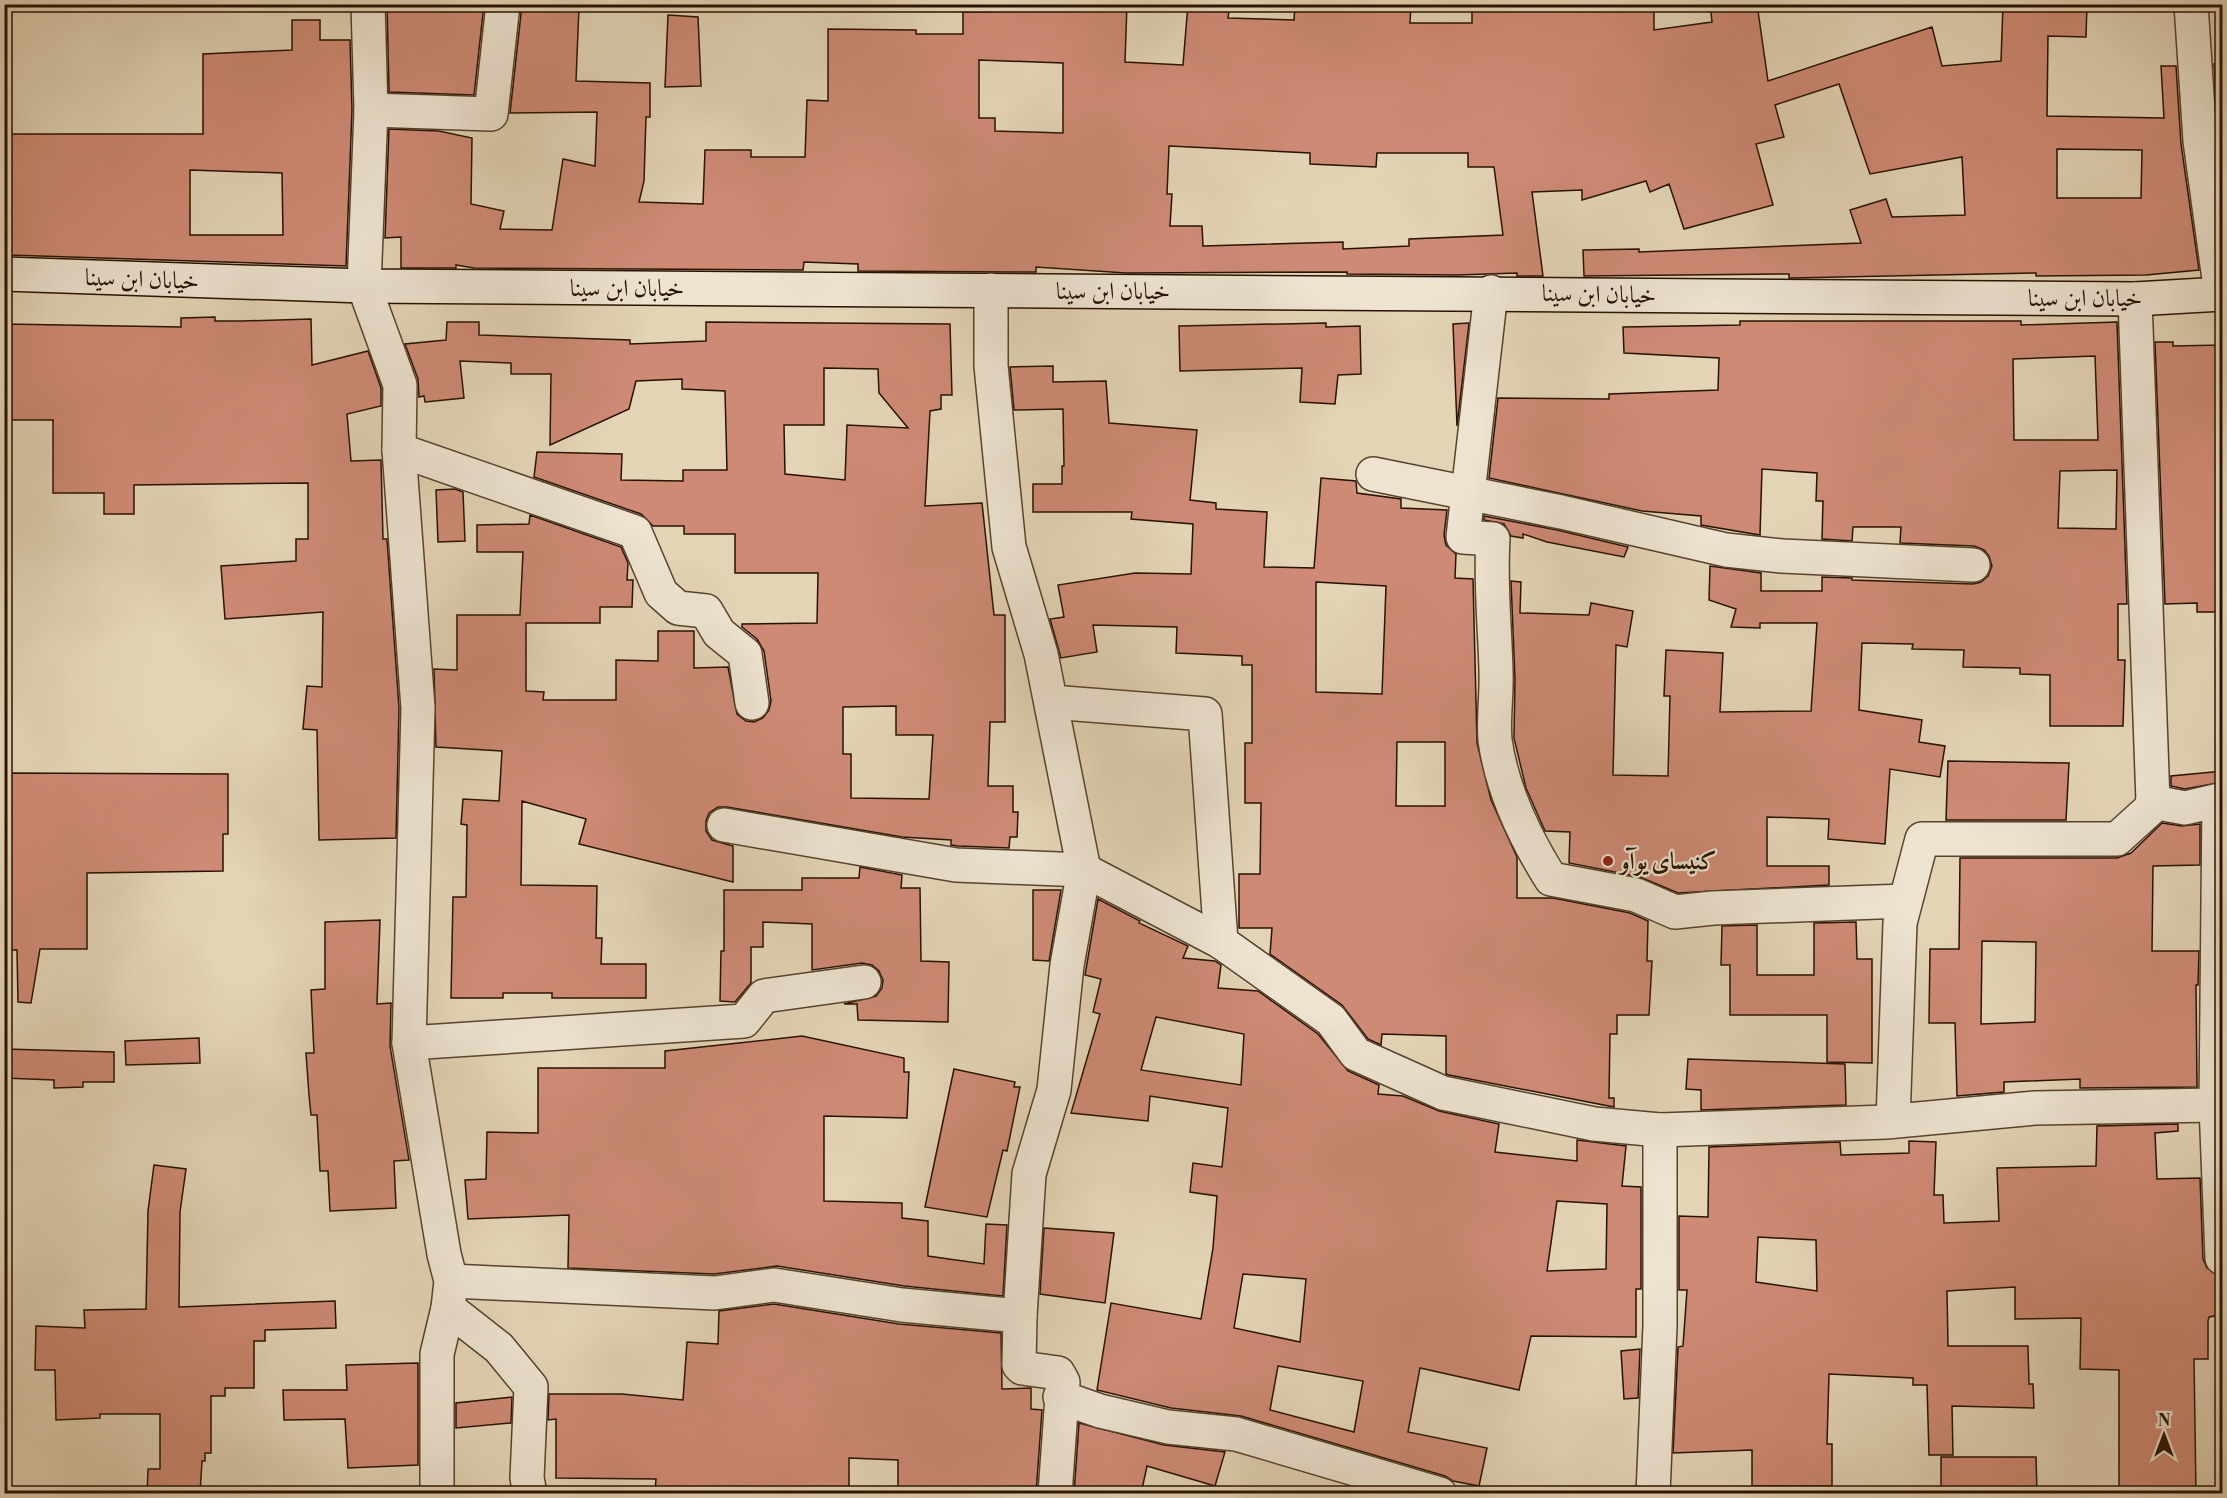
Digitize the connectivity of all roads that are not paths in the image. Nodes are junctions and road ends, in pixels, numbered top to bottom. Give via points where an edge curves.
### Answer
1 (368, 4) edge
2 (503, 4) edge
3 (2191, 4) edge
4 (371, 110) junction
5 (4, 274) edge
6 (364, 286) junction
7 (991, 290) junction
8 (1491, 292) junction
9 (2222, 294) edge
10 (2135, 299) junction
11 (399, 450) junction
12 (1373, 474) dead end
13 (1469, 492) junction
14 (1973, 565) dead end
15 (1051, 702) junction
16 (752, 703) dead end
17 (2221, 800) edge
18 (2153, 802) junction
19 (724, 825) dead end
20 (1084, 870) junction
21 (1905, 901) junction
22 (1221, 942) junction
23 (864, 982) dead end
24 (409, 1043) junction
25 (1893, 1121) junction
26 (2219, 1126) edge
27 (1660, 1130) junction
28 (2223, 1258) edge
29 (450, 1295) junction
30 (1020, 1317) junction
31 (1060, 1397) junction
32 (437, 1494) edge
33 (530, 1494) edge
34 (1055, 1494) edge
35 (1440, 1494) edge
36 (1653, 1494) edge

1 - 4 street
2 - 4 street via 491,114
3 - 9 street via 2200,141
4 - 6 street
5 - 6 street, خیابان ابن سینا
6 - 7 street, خیابان ابن سینا
6 - 11 street via 400,385
7 - 8 street, خیابان ابن سینا
7 - 15 street via 991,366 1009,546
8 - 10 street, خیابان ابن سینا
8 - 13 street
9 - 10 street, خیابان ابن سینا
10 - 18 street
11 - 16 street via 635,531 661,593 678,608 706,611 719,633 745,654
11 - 24 street via 418,708
12 - 13 street
13 - 14 street via 1726,550
13 - 21 street via 1463,537 1493,539 1495,739 1508,792 1527,839 1551,879 1636,895 1675,912
15 - 20 street
15 - 22 street via 1206,714
17 - 18 street via 2185,808
17 - 26 street
18 - 21 street via 2117,839 1922,839
19 - 20 street via 956,865
20 - 22 street
20 - 30 street via 1067,965 1054,1090 1029,1174
21 - 25 street via 1900,923
22 - 27 street via 1331,1020 1356,1054 1443,1093 1594,1124
23 - 24 street via 764,996 744,1021
24 - 29 street
25 - 26 street via 2035,1108
25 - 27 street
26 - 28 street
27 - 36 street via 1660,1326
29 - 30 street via 715,1293 774,1286
29 - 32 street via 437,1354
29 - 33 street via 531,1387 527,1478
30 - 31 street via 1019,1365 1058,1373 1063,1382
31 - 34 street
31 - 35 street via 1168,1427 1236,1434

